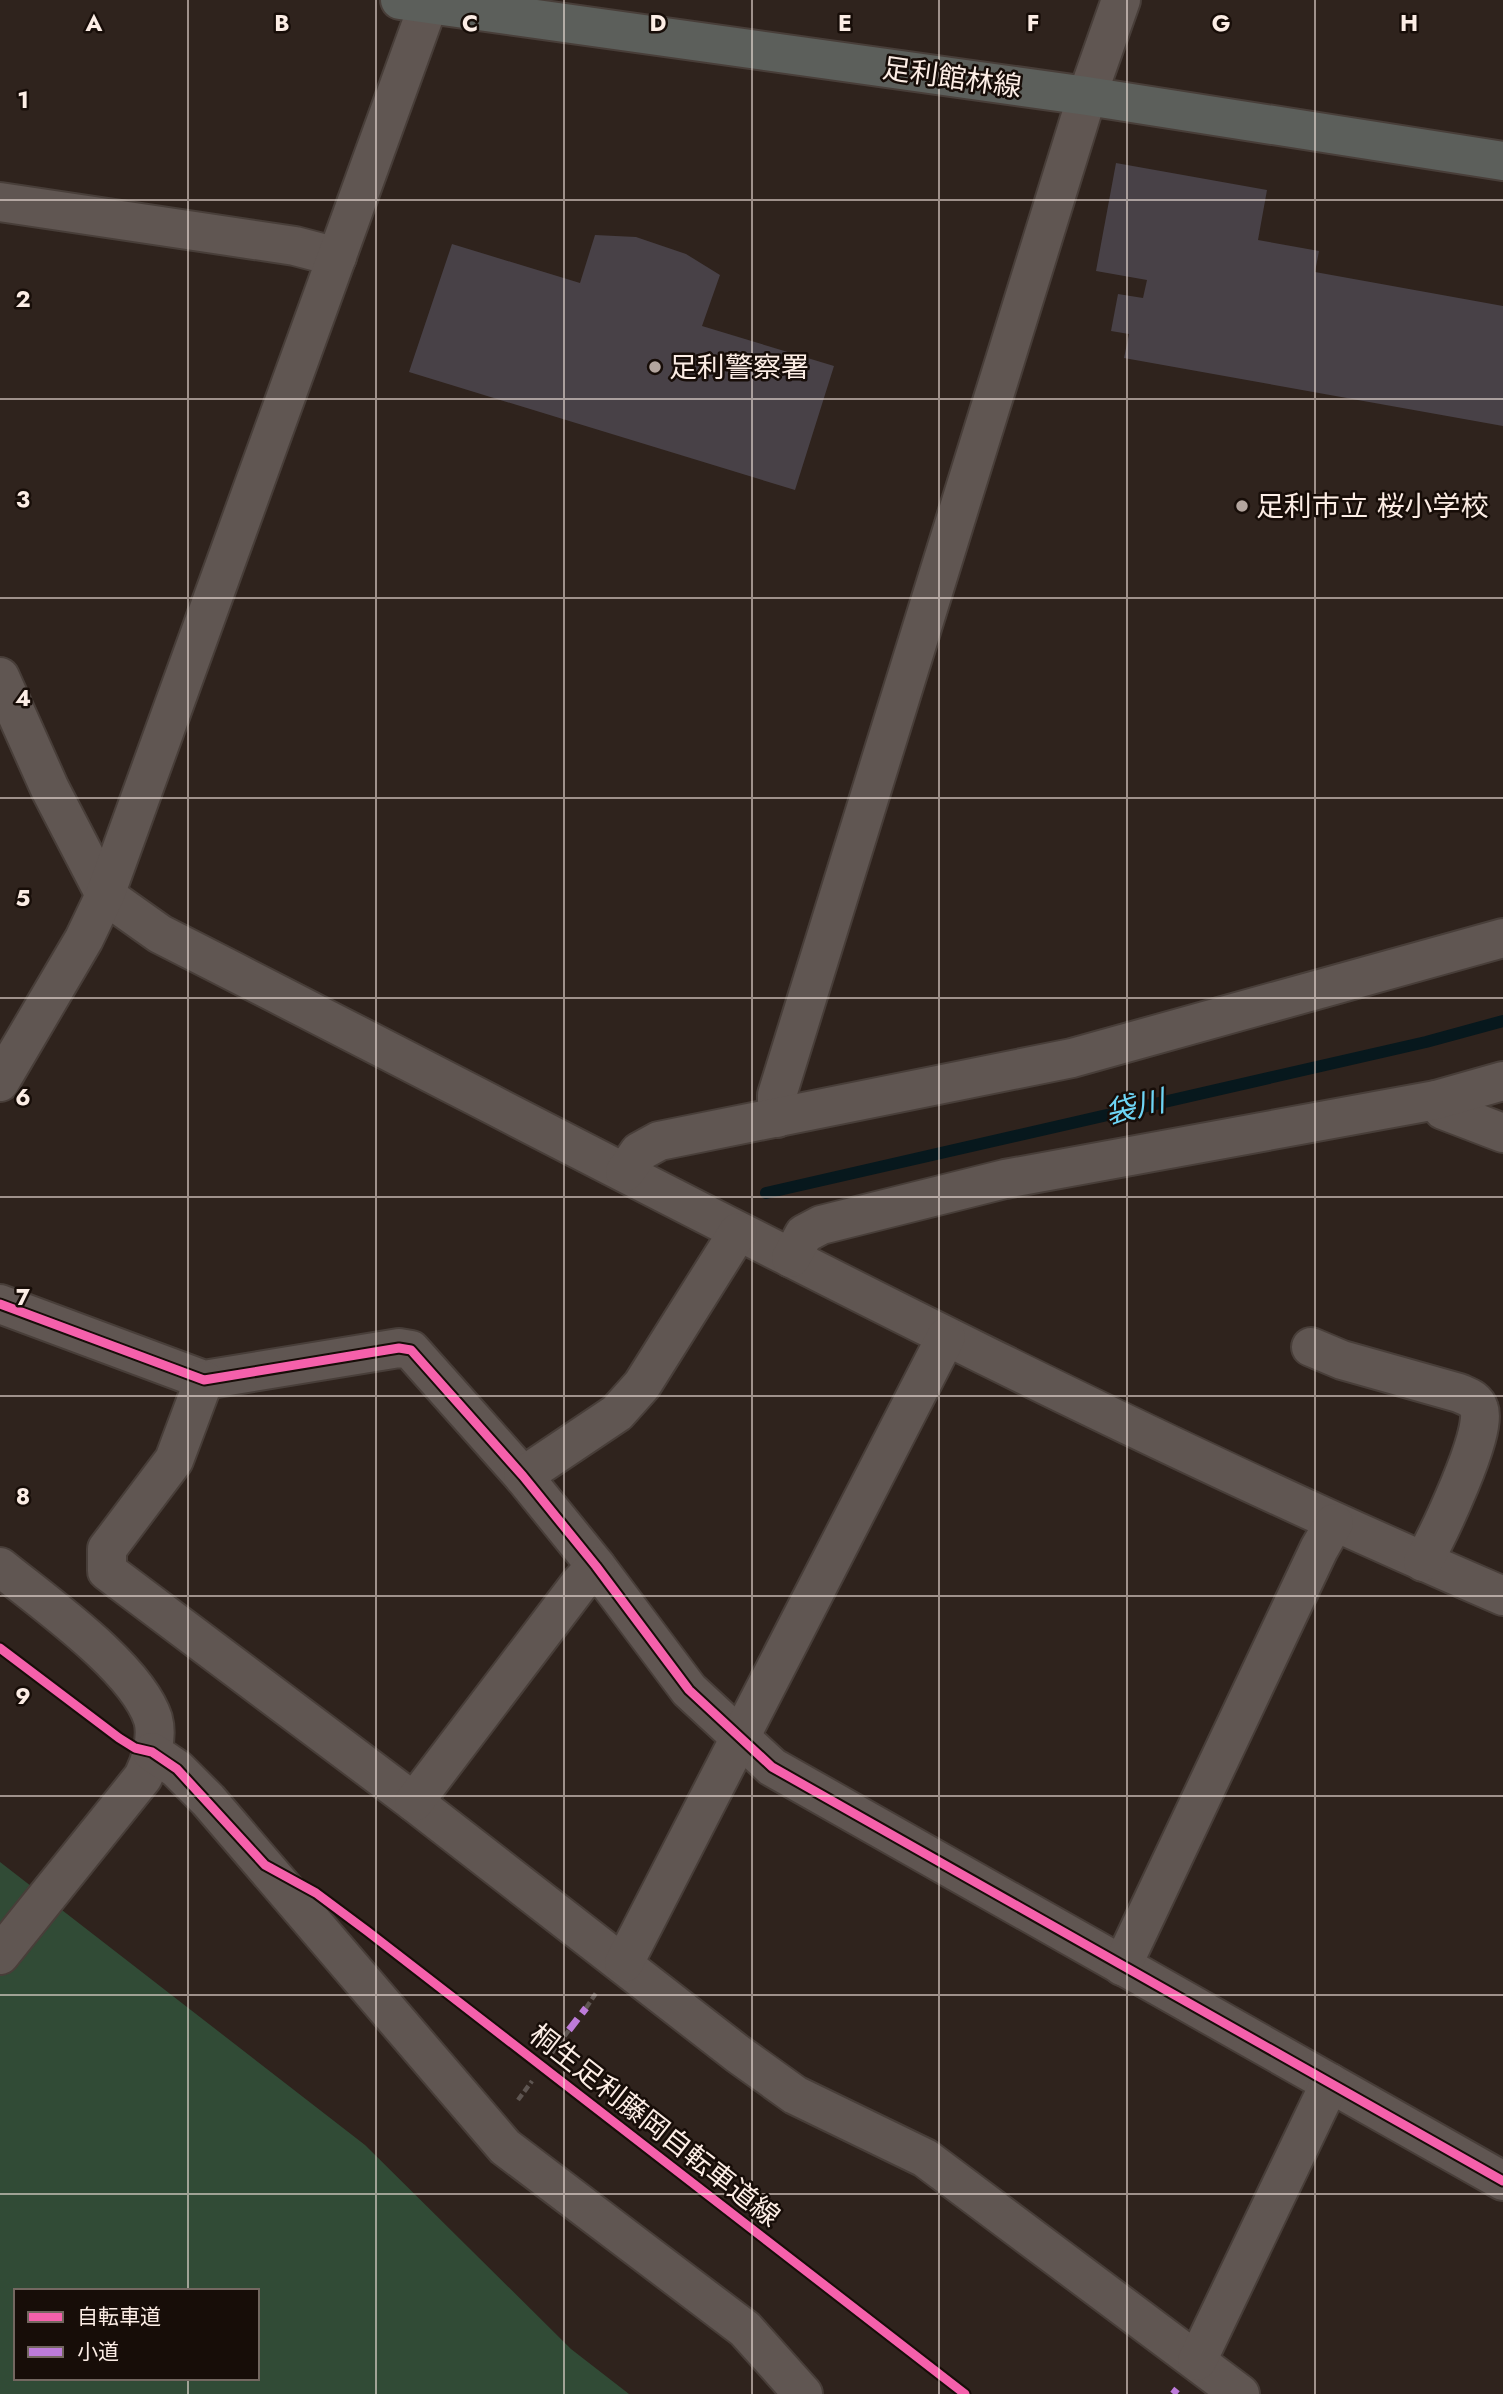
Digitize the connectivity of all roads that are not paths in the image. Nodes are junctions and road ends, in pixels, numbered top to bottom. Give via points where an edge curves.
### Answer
1 (1121, 0) edge
2 (420, 1) edge
3 (1087, 96) junction
4 (1503, 161) edge
5 (0, 202) edge
6 (337, 257) junction
7 (0, 677) edge
8 (105, 895) junction
9 (1503, 938) edge
10 (1503, 1081) edge
11 (0, 1082) edge
12 (1436, 1100) junction
13 (777, 1118) junction
14 (1503, 1133) edge
15 (625, 1172) junction
16 (738, 1232) junction
17 (791, 1258) junction
18 (0, 1304) edge
19 (946, 1337) junction
20 (1311, 1347) dead end
21 (204, 1380) junction
22 (523, 1476) junction
23 (1334, 1524) junction
24 (1423, 1562) junction
25 (596, 1566) junction
26 (0, 1567) edge
27 (1503, 1596) edge
28 (740, 1738) junction
29 (147, 1765) junction
30 (414, 1802) junction
31 (0, 1955) edge
32 (624, 1963) junction
33 (1122, 1966) junction
34 (1330, 2083) junction
35 (1503, 2181) edge
36 (1197, 2361) junction
37 (803, 2394) edge
38 (1240, 2394) edge

1 - 3 street
2 - 3 main road, 足利館林線
2 - 6 street
3 - 4 main road, 足利館林線
3 - 13 street via 777,1096
5 - 6 street via 295,246
6 - 8 street
7 - 8 street via 50,789
8 - 11 street
8 - 15 street via 160,934
9 - 13 street via 1072,1058
10 - 12 street
12 - 14 street via 1443,1110
12 - 17 street via 1005,1180 821,1224 804,1234
13 - 15 street via 659,1141 639,1152
15 - 16 street
16 - 17 street
16 - 22 street via 642,1385 617,1412
17 - 19 street
18 - 21 street
19 - 23 street
19 - 28 street
20 - 24 street via 1459,1393 1474,1399 1481,1411 1448,1516
21 - 22 street via 398,1348 411,1350
21 - 30 street via 174,1460 107,1549 107,1571
22 - 25 street
23 - 24 street
23 - 33 street
24 - 27 street
25 - 28 street via 689,1690
25 - 30 street
26 - 29 street via 104,1654 141,1697 155,1734
28 - 32 street
28 - 33 street via 772,1767
29 - 31 street
29 - 37 street via 177,1769 208,1800 505,2147 745,2329
30 - 32 street
32 - 36 street via 795,2095 925,2158
33 - 34 street
34 - 35 street
34 - 36 street
36 - 38 street

